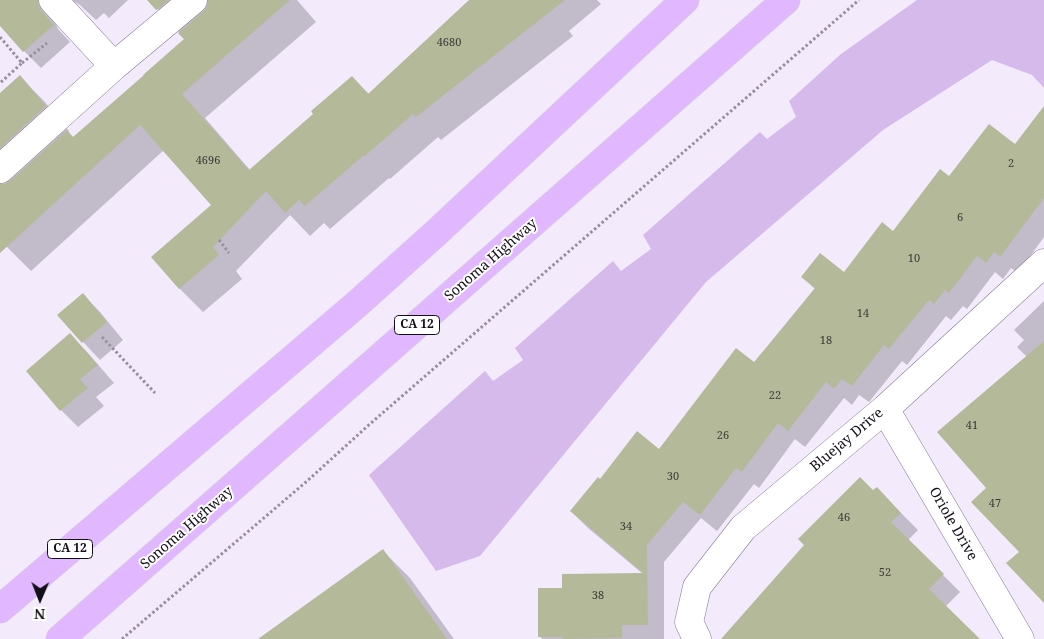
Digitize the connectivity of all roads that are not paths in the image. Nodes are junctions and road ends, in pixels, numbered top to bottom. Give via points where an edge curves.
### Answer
1 (53, 0) edge
2 (193, 0) edge
3 (685, 0) edge
4 (786, 0) edge
5 (114, 66) junction
6 (0, 169) edge
7 (1044, 263) edge
8 (885, 409) junction
9 (0, 609) edge
10 (60, 639) edge
11 (697, 639) edge
12 (1020, 639) edge

1 - 5 street
2 - 5 street
3 - 9 main road, CA 12 via 357,304
4 - 10 main road, Sonoma Highway / CA 12
5 - 6 street
7 - 8 street, Bluejay Drive
8 - 11 street, Bluejay Drive via 743,528 697,587 689,622
8 - 12 street, Oriole Drive

